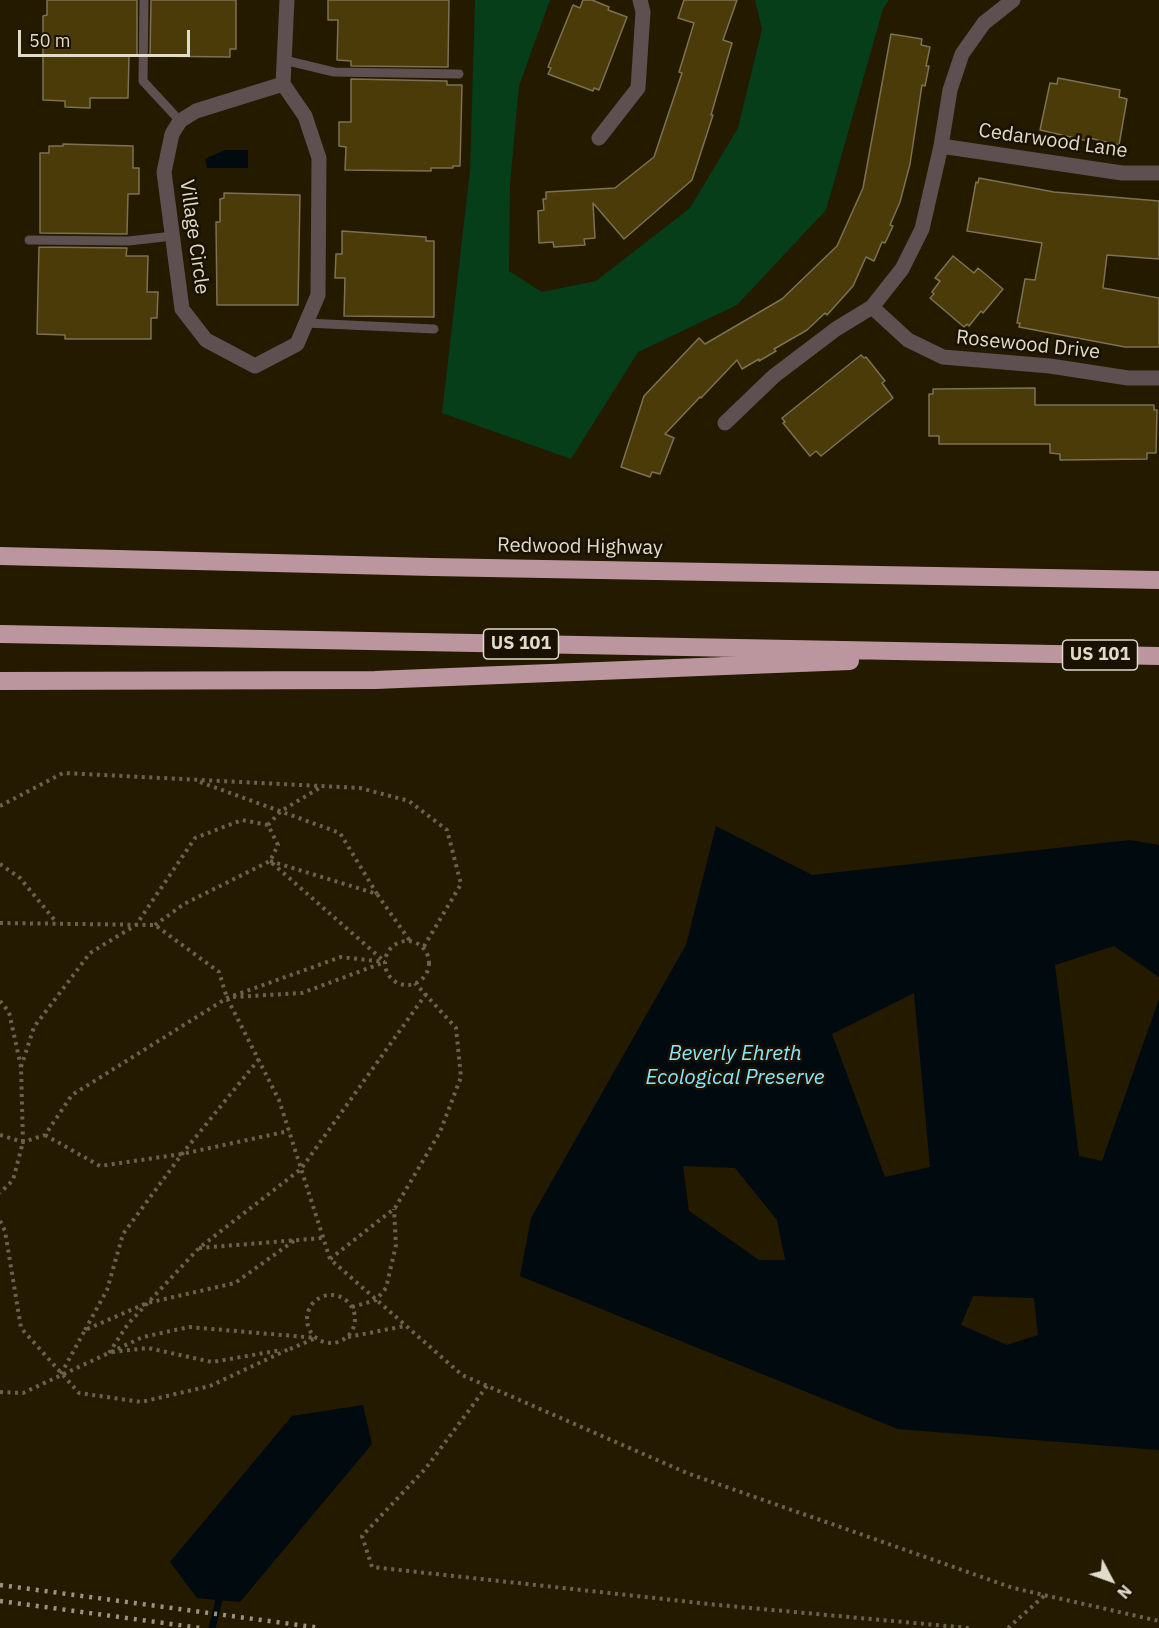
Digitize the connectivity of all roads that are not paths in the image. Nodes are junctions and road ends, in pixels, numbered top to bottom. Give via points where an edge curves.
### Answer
1 (144, 0) edge
2 (287, 0) edge
3 (640, 0) edge
4 (1013, 0) edge
5 (284, 60) junction
6 (459, 74) dead end
7 (283, 84) junction
8 (180, 121) junction
9 (599, 138) dead end
10 (941, 147) junction
11 (1159, 173) edge
12 (173, 236) junction
13 (29, 240) dead end
14 (872, 307) junction
15 (306, 323) junction
16 (434, 329) dead end
17 (1159, 378) edge
18 (725, 423) dead end
19 (0, 556) edge
20 (1159, 580) edge
21 (0, 634) edge
22 (1042, 654) junction
23 (1159, 656) edge
24 (0, 681) edge

1 - 8 lane via 143,81
2 - 5 street
3 - 9 street via 643,12 638,88
4 - 10 street via 984,23 962,54 950,90
5 - 6 lane via 334,72
5 - 7 street
7 - 8 street via 196,111
7 - 15 street, Village Circle via 304,116 319,158 318,295
8 - 12 street, Village Circle via 172,134 164,172
10 - 11 street, Cedarwood Lane via 1122,173
10 - 14 street via 922,229 902,269
12 - 13 lane via 129,242
12 - 15 street, Village Circle via 182,309 206,340 255,366 297,344
14 - 17 street, Rosewood Drive via 908,340 943,357
14 - 18 street via 774,376
15 - 16 lane
19 - 20 highway, Redwood Highway
21 - 22 highway, US 101
22 - 23 highway, US 101
22 - 24 highway via 375,680

